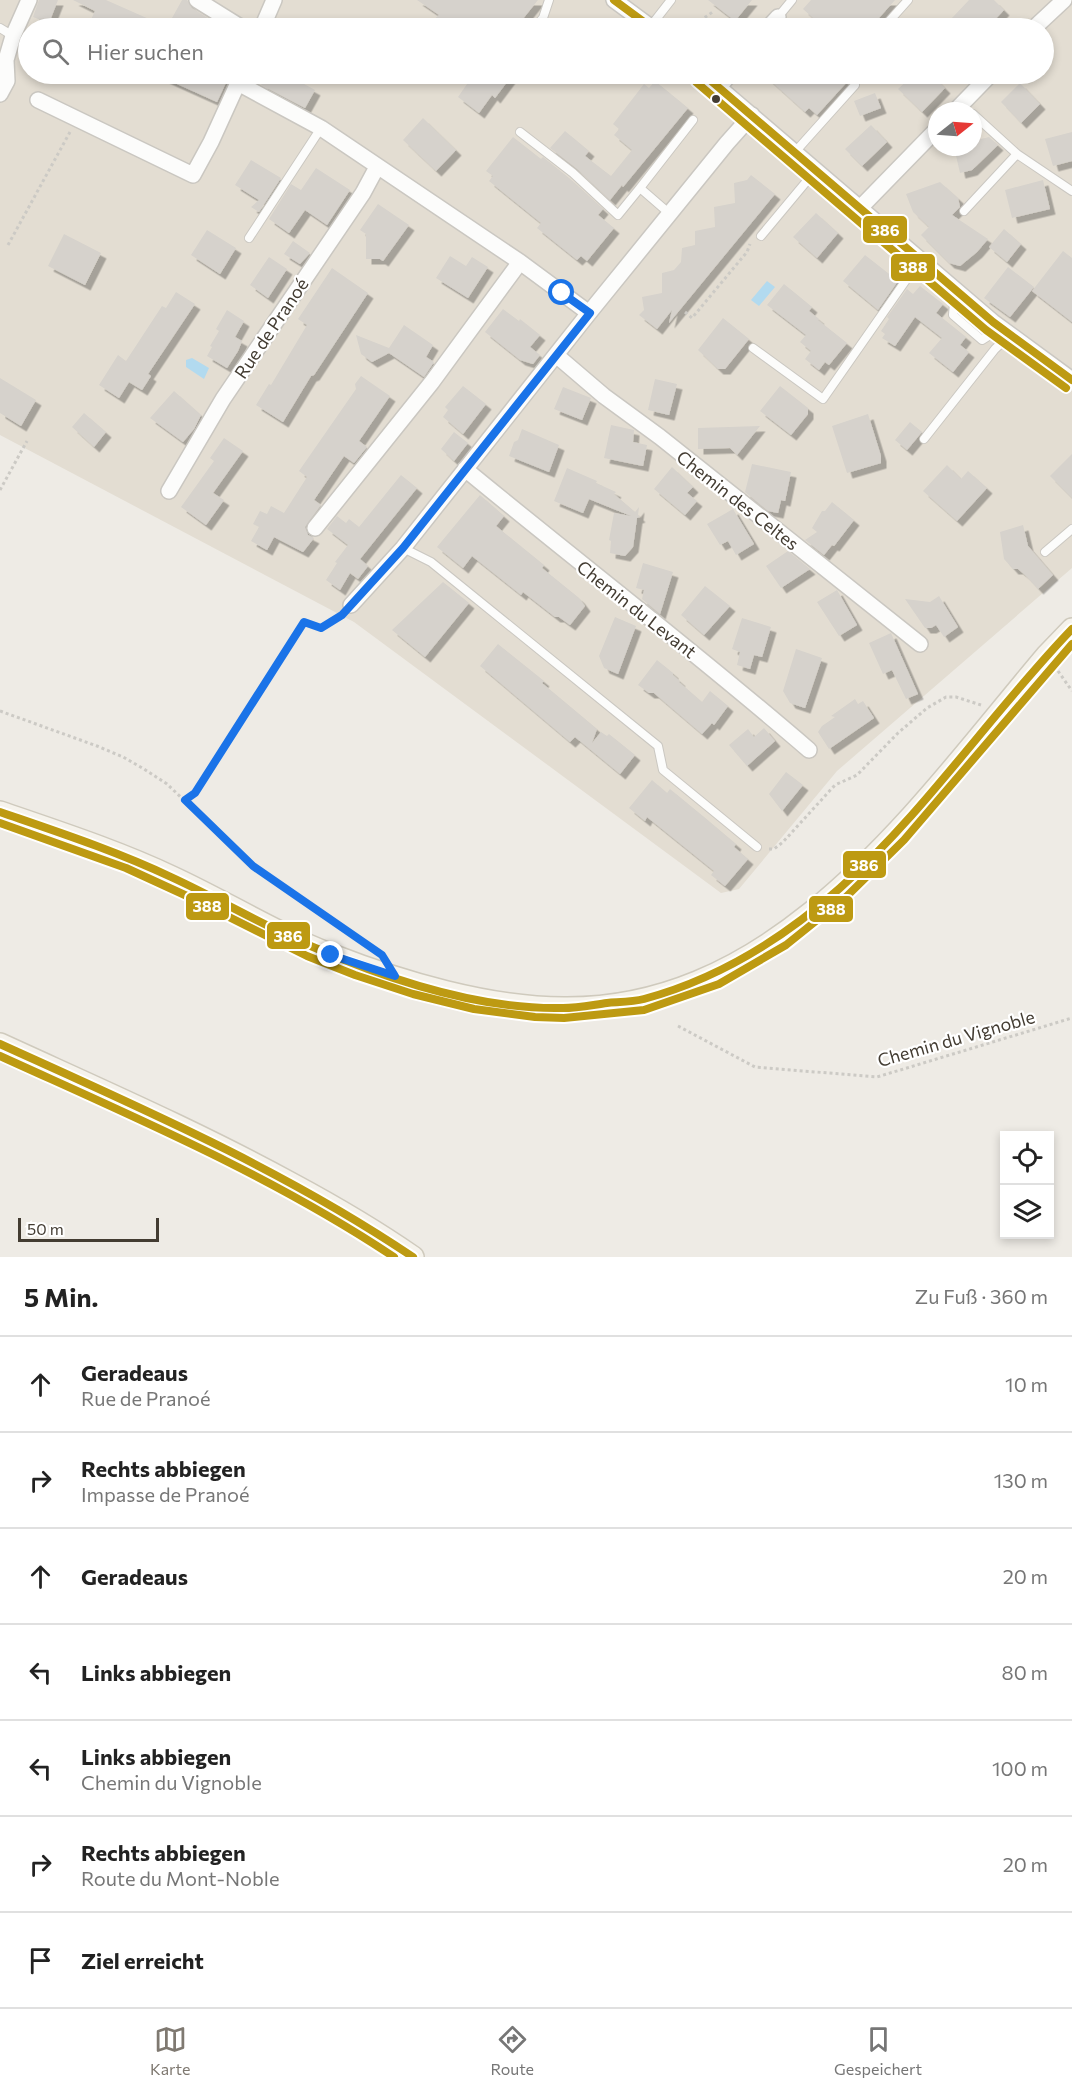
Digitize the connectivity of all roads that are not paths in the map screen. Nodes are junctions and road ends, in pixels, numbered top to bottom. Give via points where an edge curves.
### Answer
1 (29, 0) edge
2 (197, 0) edge
3 (274, 0) edge
4 (549, 0) edge
5 (614, 0) edge
6 (671, 0) edge
7 (792, 0) edge
8 (908, 0) edge
9 (1064, 0) edge
10 (226, 18) edge
11 (266, 18) edge
12 (543, 18) edge
13 (638, 18) edge
14 (658, 18) edge
15 (776, 18) edge
16 (892, 18) edge
17 (1045, 18) edge
18 (7, 32) edge
19 (237, 84) edge
20 (250, 84) edge
21 (715, 84) edge
22 (722, 84) edge
23 (855, 84) edge
24 (984, 84) edge
25 (719, 87) junction
26 (0, 94) edge
27 (38, 100) dead end
28 (971, 102) edge
29 (752, 115) junction
30 (693, 120) dead end
31 (982, 124) edge
32 (321, 128) junction
33 (520, 132) dead end
34 (928, 138) edge
35 (795, 152) junction
36 (1017, 154) junction
37 (378, 167) junction
38 (816, 170) junction
39 (640, 188) junction
40 (1072, 191) edge
41 (860, 208) junction
42 (964, 211) dead end
43 (670, 214) junction
44 (761, 236) dead end
45 (249, 238) dead end
46 (920, 260) junction
47 (520, 262) junction
48 (590, 313) junction
49 (1006, 332) junction
50 (753, 348) dead end
51 (556, 355) junction
52 (1072, 380) edge
53 (924, 439) dead end
54 (465, 469) junction
55 (169, 491) dead end
56 (315, 528) dead end
57 (1072, 530) edge
58 (403, 548) junction
59 (1045, 552) dead end
60 (351, 605) road end
61 (1072, 629) edge
62 (920, 644) dead end
63 (809, 750) dead end
64 (0, 812) edge
65 (757, 847) dead end
66 (0, 1044) edge
67 (413, 1257) edge

1 - 18 street
2 - 10 street
3 - 11 street
4 - 12 lane
5 - 13 street
6 - 14 lane
7 - 15 lane
8 - 16 lane
9 - 17 street
18 - 26 street via 7,81
19 - 27 street via 193,175
20 - 32 street
21 - 25 street
22 - 25 street
23 - 35 lane
24 - 28 street
25 - 29 street
29 - 35 street
29 - 43 street
30 - 39 lane
31 - 36 lane
32 - 37 street
32 - 45 lane
33 - 39 lane via 618,215
34 - 41 street
35 - 38 street
36 - 40 lane
36 - 42 lane
37 - 47 street
37 - 55 street, Rue de Pranoé via 223,399
38 - 41 street
38 - 44 lane
39 - 43 lane
41 - 46 street
43 - 48 street
46 - 49 street
46 - 50 lane via 823,399
47 - 48 street
47 - 56 street via 432,382
48 - 51 street
49 - 52 street
49 - 53 lane
51 - 54 street
51 - 62 street, Chemin des Celtes
54 - 58 street
54 - 63 street, Chemin du Levant
57 - 59 lane
58 - 60 street
58 - 65 lane via 430,562 658,746 663,770
61 - 64 street via 896,834 859,872 801,921 751,955 696,982 629,1002 526,1007 363,967 305,944 169,875
66 - 67 street via 261,1167

